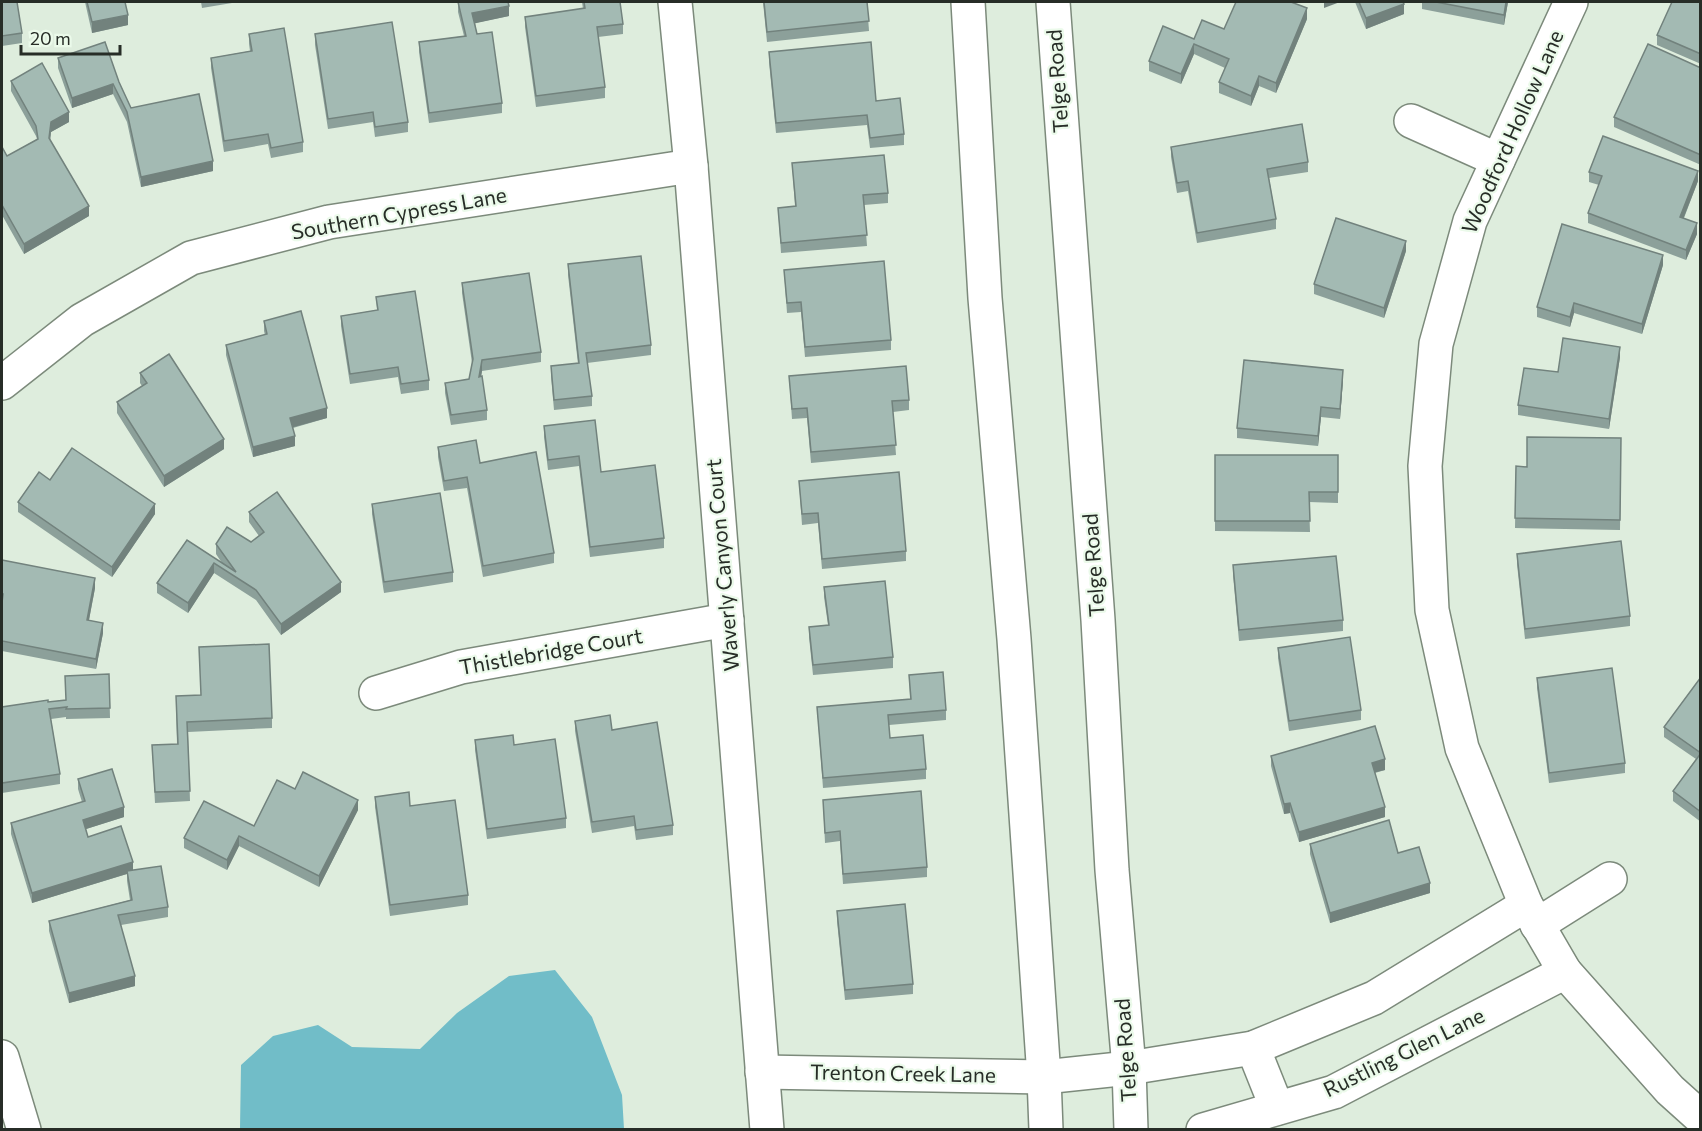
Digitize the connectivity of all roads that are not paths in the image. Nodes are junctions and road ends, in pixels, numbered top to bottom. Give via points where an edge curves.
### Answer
1 (675, 2) edge
2 (969, 2) edge
3 (1053, 2) edge
4 (1571, 2) edge
5 (1411, 121) dead end
6 (1498, 160) junction
7 (691, 166) junction
8 (2, 383) edge
9 (727, 620) junction
10 (376, 693) dead end
11 (1610, 879) dead end
12 (1532, 915) junction
13 (1565, 972) junction
14 (1253, 1048) junction
15 (2, 1057) edge
16 (1129, 1068) junction
17 (762, 1072) junction
18 (1044, 1077) junction
19 (1276, 1108) junction
20 (1701, 1117) edge
21 (16, 1124) edge
22 (767, 1130) edge
23 (1046, 1130) edge
24 (1131, 1130) edge
25 (1203, 1130) edge

1 - 7 street, Waverly Canyon Court
2 - 18 street via 985,298 1015,650
3 - 16 street, Telge Road
4 - 6 street, Woodford Hollow Lane
5 - 6 street
6 - 12 street, Woodford Hollow Lane via 1470,221 1436,344 1425,466 1432,610 1462,748
7 - 8 street, Southern Cypress Lane via 329,222 191,258 82,320
7 - 9 street, Waverly Canyon Court
9 - 10 street, Thistlebridge Court via 461,667
9 - 17 street, Waverly Canyon Court
11 - 12 street
12 - 13 street, Woodford Hollow Lane
12 - 14 street via 1374,998
13 - 19 street, Rustling Glen Lane via 1334,1092
13 - 20 street, Woodford Hollow Lane via 1670,1090
14 - 16 street
14 - 19 street
15 - 21 street
16 - 18 street
16 - 24 street, Telge Road
17 - 18 street, Trenton Creek Lane
17 - 22 street, Waverly Canyon Court
18 - 23 street
19 - 25 street, Rustling Glen Lane

